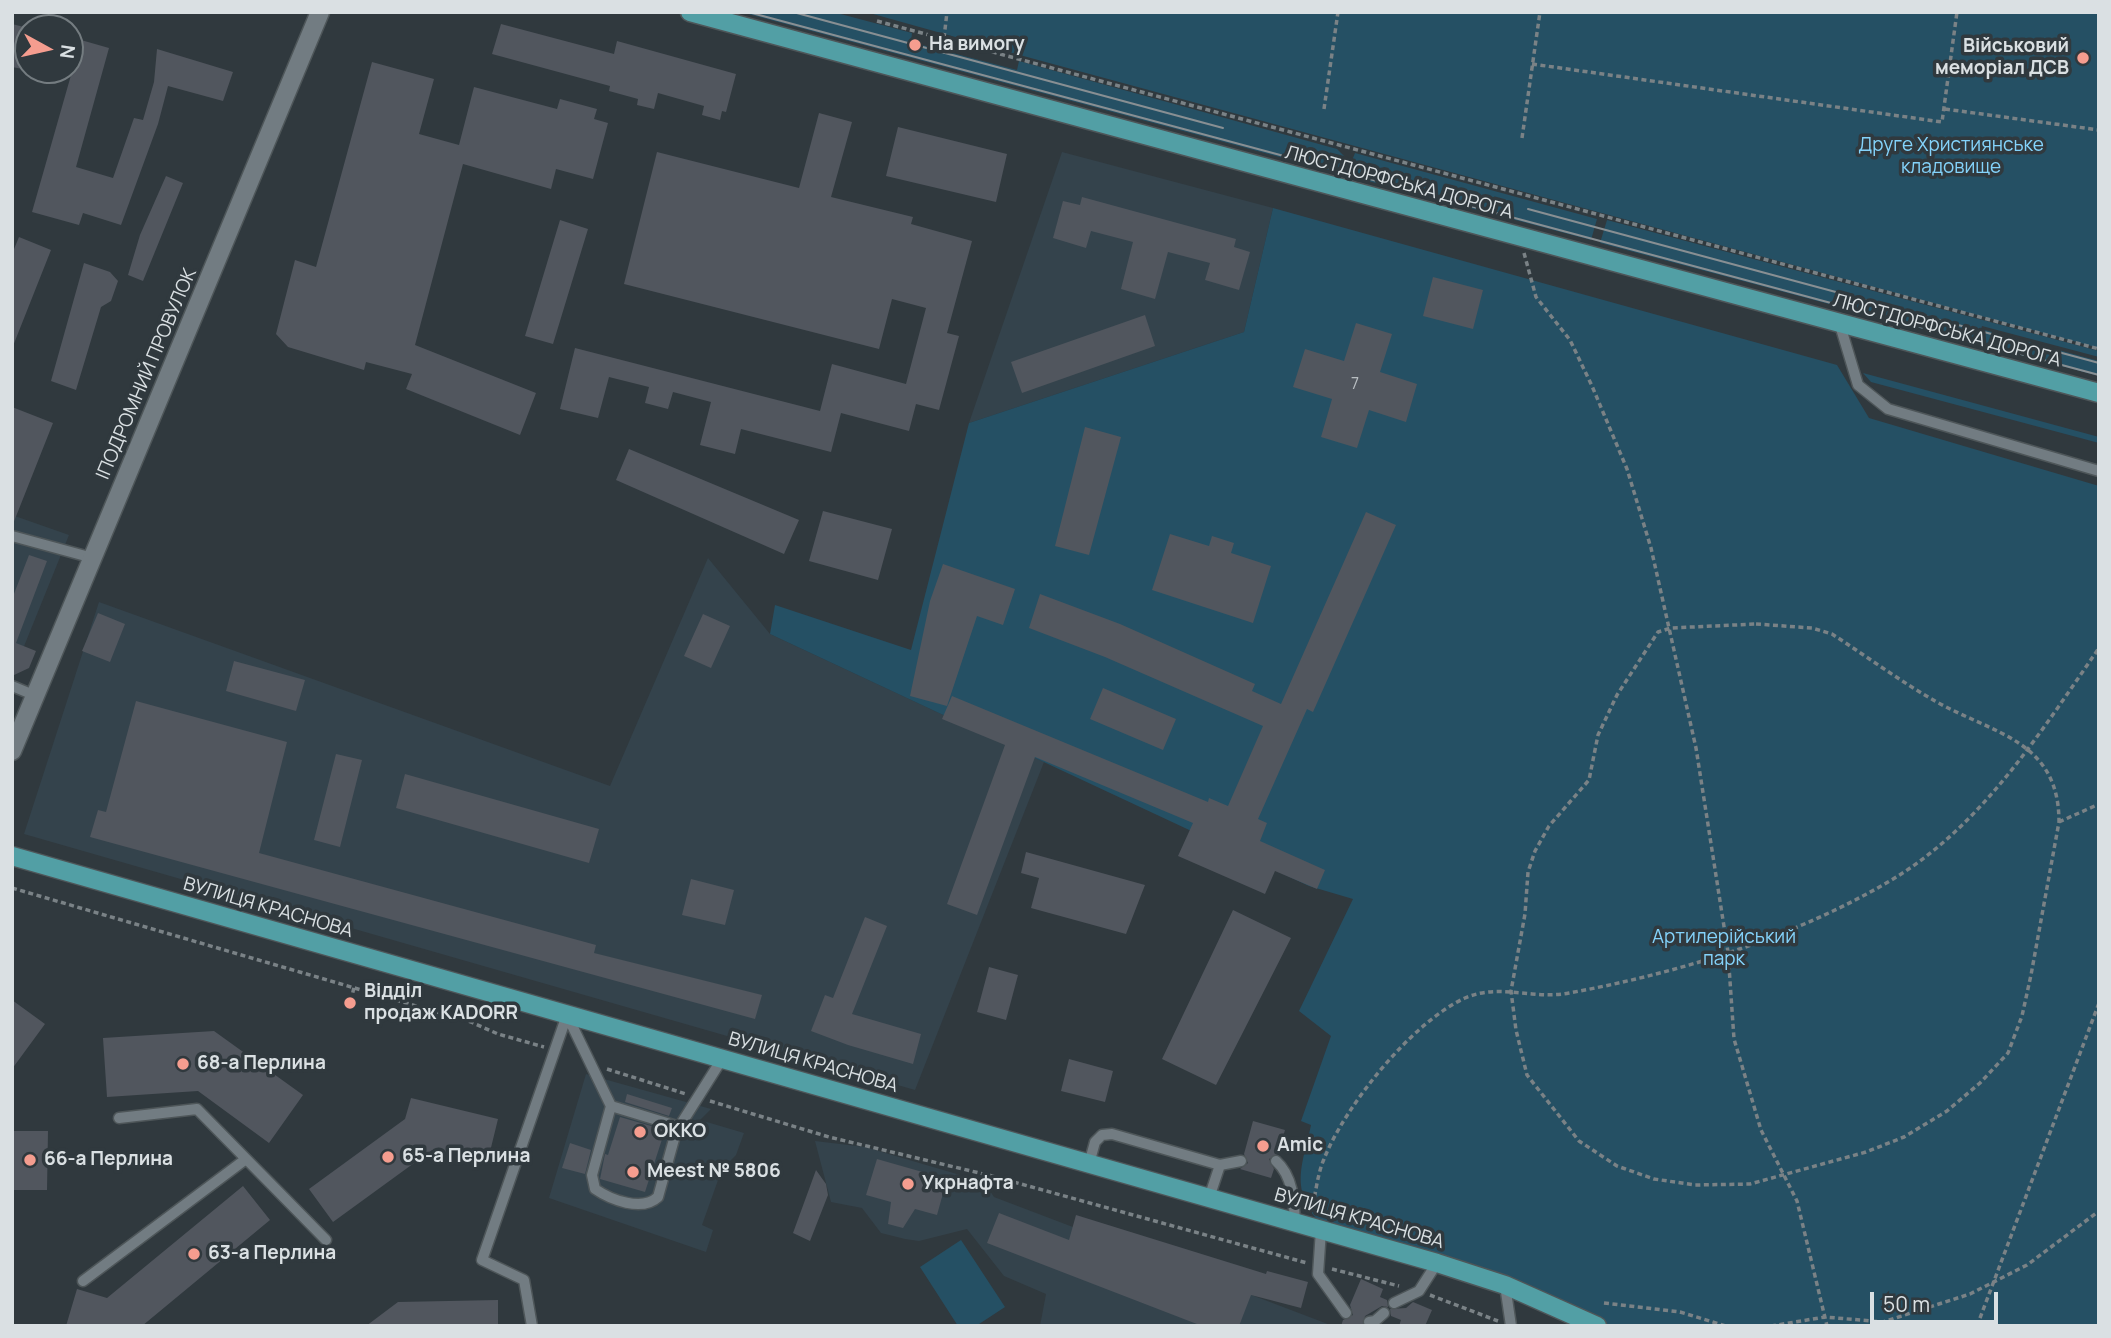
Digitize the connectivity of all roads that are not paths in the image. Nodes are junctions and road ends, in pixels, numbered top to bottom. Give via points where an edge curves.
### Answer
1 (320, 12) edge
2 (690, 12) edge
3 (1840, 325) junction
4 (2099, 393) edge
5 (2099, 471) edge
6 (12, 536) edge
7 (93, 558) junction
8 (12, 685) edge
9 (36, 696) junction
10 (12, 751) edge
11 (12, 856) edge
12 (567, 1015) junction
13 (722, 1059) junction
14 (611, 1106) junction
15 (119, 1118) dead end
16 (680, 1127) junction
17 (246, 1159) junction
18 (1241, 1161) dead end
19 (1276, 1161) dead end
20 (1089, 1164) junction
21 (1220, 1165) junction
22 (1209, 1198) junction
23 (1295, 1223) junction
24 (1321, 1230) junction
25 (326, 1240) dead end
26 (1437, 1263) junction
27 (83, 1281) dead end
28 (1505, 1285) junction
29 (1394, 1303) dead end
30 (1346, 1313) dead end
31 (1384, 1313) dead end
32 (1369, 1322) dead end
33 (1586, 1323) edge
34 (1506, 1324) edge
35 (532, 1326) edge

1 - 7 street, ІПОДРОМНИЙ ПРОВУЛОК
2 - 3 main road, ЛЮСТДОРФСЬКА ДОРОГА
3 - 4 main road, ЛЮСТДОРФСЬКА ДОРОГА
3 - 5 lane via 1858,385 1888,409
6 - 7 lane
7 - 9 street, ІПОДРОМНИЙ ПРОВУЛОК
8 - 9 lane
9 - 10 street, ІПОДРОМНИЙ ПРОВУЛОК
11 - 12 main road, ВУЛИЦЯ КРАСНОВА
12 - 13 main road, ВУЛИЦЯ КРАСНОВА
12 - 14 lane
12 - 35 lane via 481,1258 524,1280
13 - 16 lane
13 - 20 main road, ВУЛИЦЯ КРАСНОВА
14 - 16 lane
14 - 16 lane via 592,1175 595,1189 605,1195 651,1204 658,1197
15 - 17 lane via 197,1109
17 - 25 lane
17 - 27 lane
18 - 21 lane
19 - 23 lane via 1286,1173
20 - 21 lane via 1096,1142 1112,1133
20 - 22 main road, ВУЛИЦЯ КРАСНОВА
21 - 22 lane
22 - 23 main road, ВУЛИЦЯ КРАСНОВА
23 - 24 main road, ВУЛИЦЯ КРАСНОВА
24 - 26 main road, ВУЛИЦЯ КРАСНОВА
24 - 30 lane via 1318,1274
26 - 28 main road, ВУЛИЦЯ КРАСНОВА
26 - 29 lane via 1419,1291
28 - 33 main road, ВУЛИЦЯ КРАСНОВА
28 - 34 lane
31 - 32 lane

